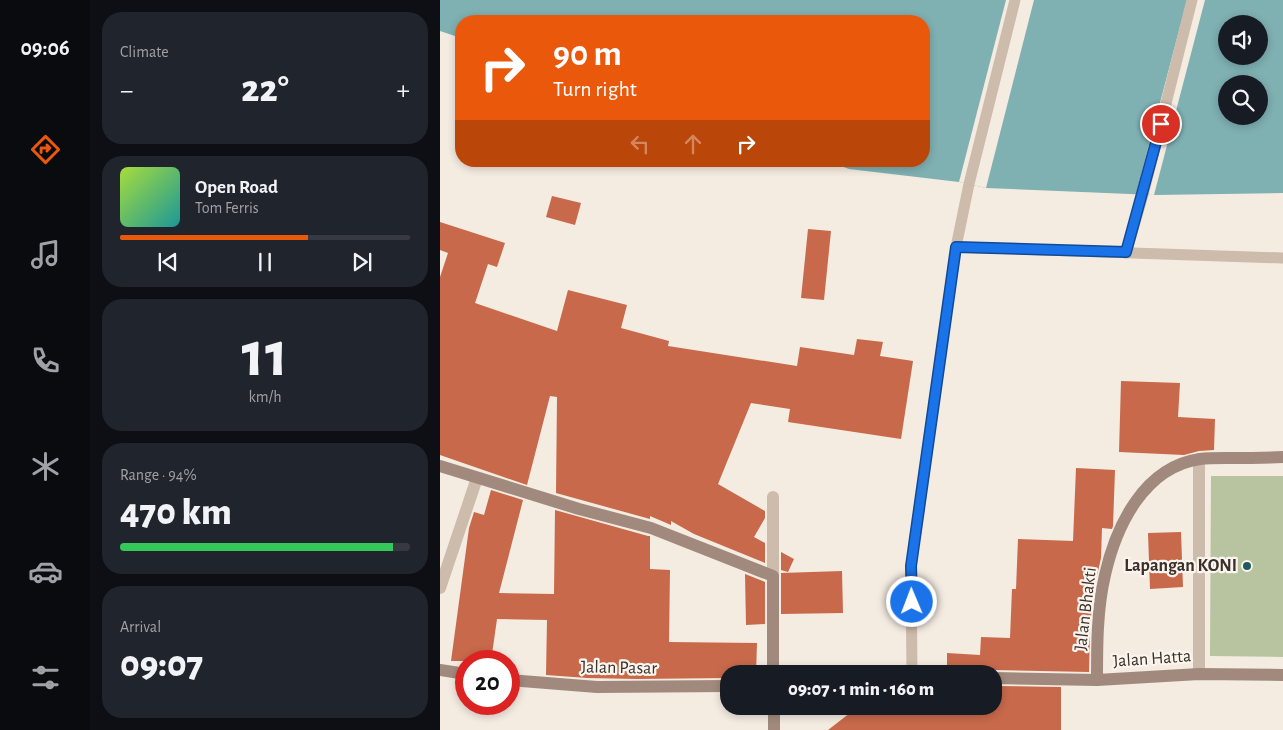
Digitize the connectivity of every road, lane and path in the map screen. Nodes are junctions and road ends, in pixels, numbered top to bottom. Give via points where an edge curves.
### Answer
1 (1015, 0) edge
2 (1192, 0) edge
3 (956, 247) junction
4 (1126, 252) junction
5 (1283, 258) edge
6 (1283, 457) edge
7 (1199, 459) junction
8 (440, 466) edge
9 (477, 478) junction
10 (773, 497) dead end
11 (772, 576) junction
12 (440, 588) edge
13 (774, 665) edge
14 (912, 665) edge
15 (440, 670) edge
16 (455, 672) edge
17 (1199, 674) junction
18 (1283, 675) edge
19 (1002, 678) edge
20 (1096, 680) junction
21 (520, 681) edge
22 (720, 686) edge
23 (774, 715) edge
24 (774, 730) edge

1 - 3 lane
2 - 4 lane
3 - 4 lane
3 - 14 lane via 911,566
4 - 5 lane
6 - 7 street, Jalan Bhakti
7 - 17 street
7 - 20 street, Jalan Bhakti via 1162,472 1142,493 1120,526 1105,575 1098,625
8 - 9 street
9 - 11 street via 651,528
9 - 12 street
10 - 11 street
11 - 13 street
15 - 16 street
17 - 18 street, Jalan Hatta
17 - 20 street, Jalan Hatta
19 - 20 street, Jalan Hatta
21 - 22 street, Jalan Pasar via 596,687
23 - 24 street

